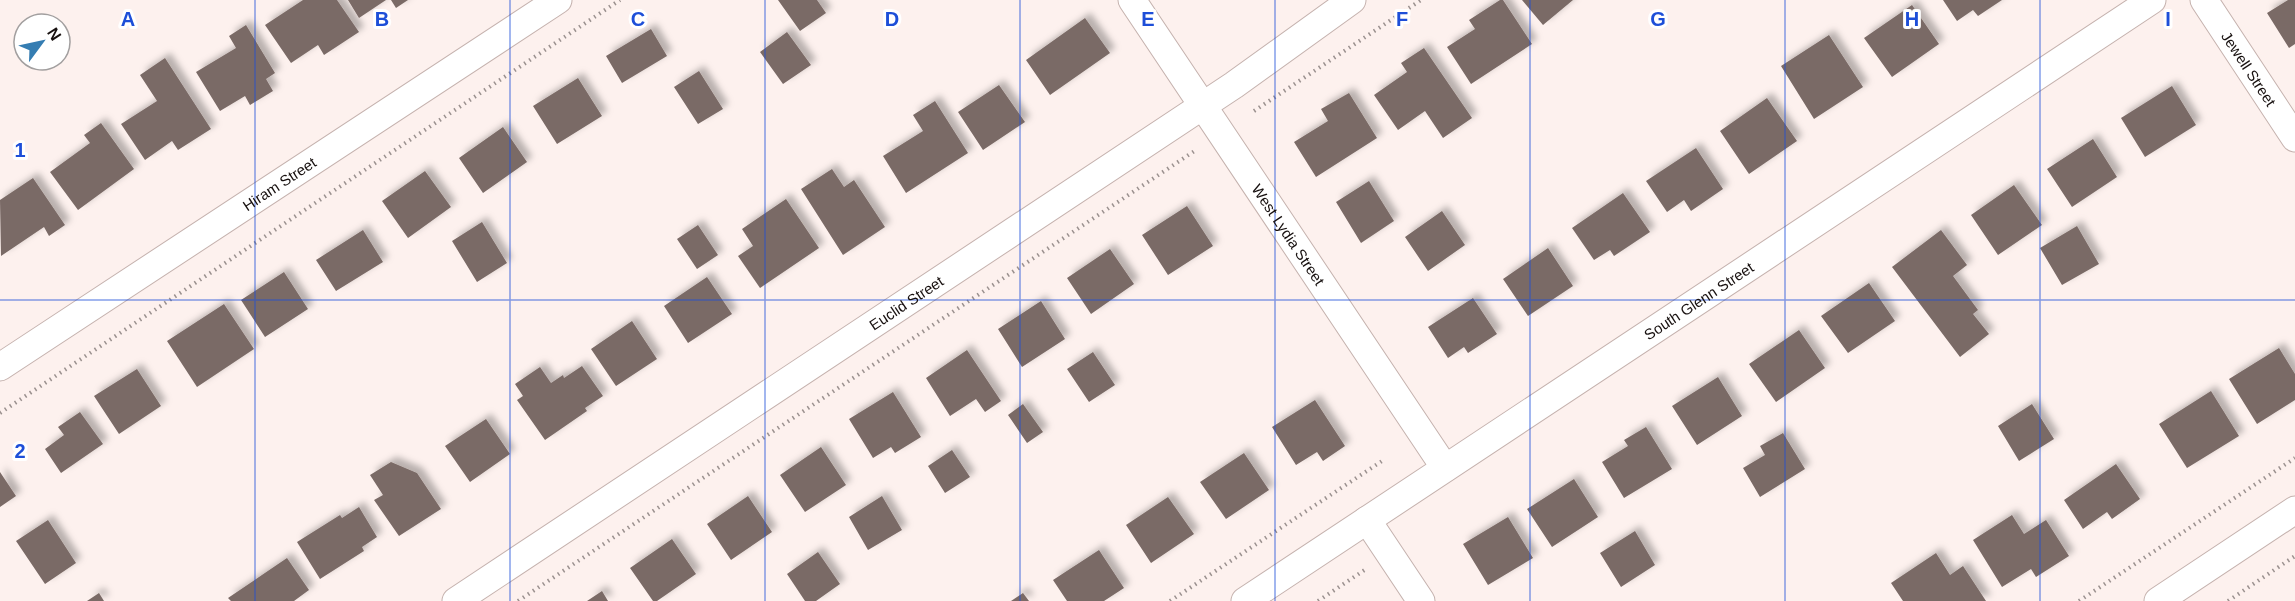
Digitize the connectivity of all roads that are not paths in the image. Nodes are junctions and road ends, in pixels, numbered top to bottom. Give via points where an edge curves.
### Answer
1 (558, 0) edge
2 (1132, 0) edge
3 (1352, 0) edge
4 (2152, 0) edge
5 (2204, 0) edge
6 (1202, 105) junction
7 (2295, 138) edge
8 (0, 367) edge
9 (1445, 468) junction
10 (2295, 510) edge
11 (1367, 520) junction
12 (456, 601) edge
13 (1245, 601) edge
14 (1421, 601) edge
15 (2158, 601) edge

1 - 8 street, Hiram Street
2 - 6 street, West Lydia Street
3 - 6 street, Euclid Street
4 - 9 street, South Glenn Street
5 - 7 street, Jewell Street
6 - 9 street, West Lydia Street
6 - 12 street, Euclid Street
9 - 11 street, South Glenn Street
10 - 15 street
11 - 13 street, South Glenn Street
11 - 14 street

